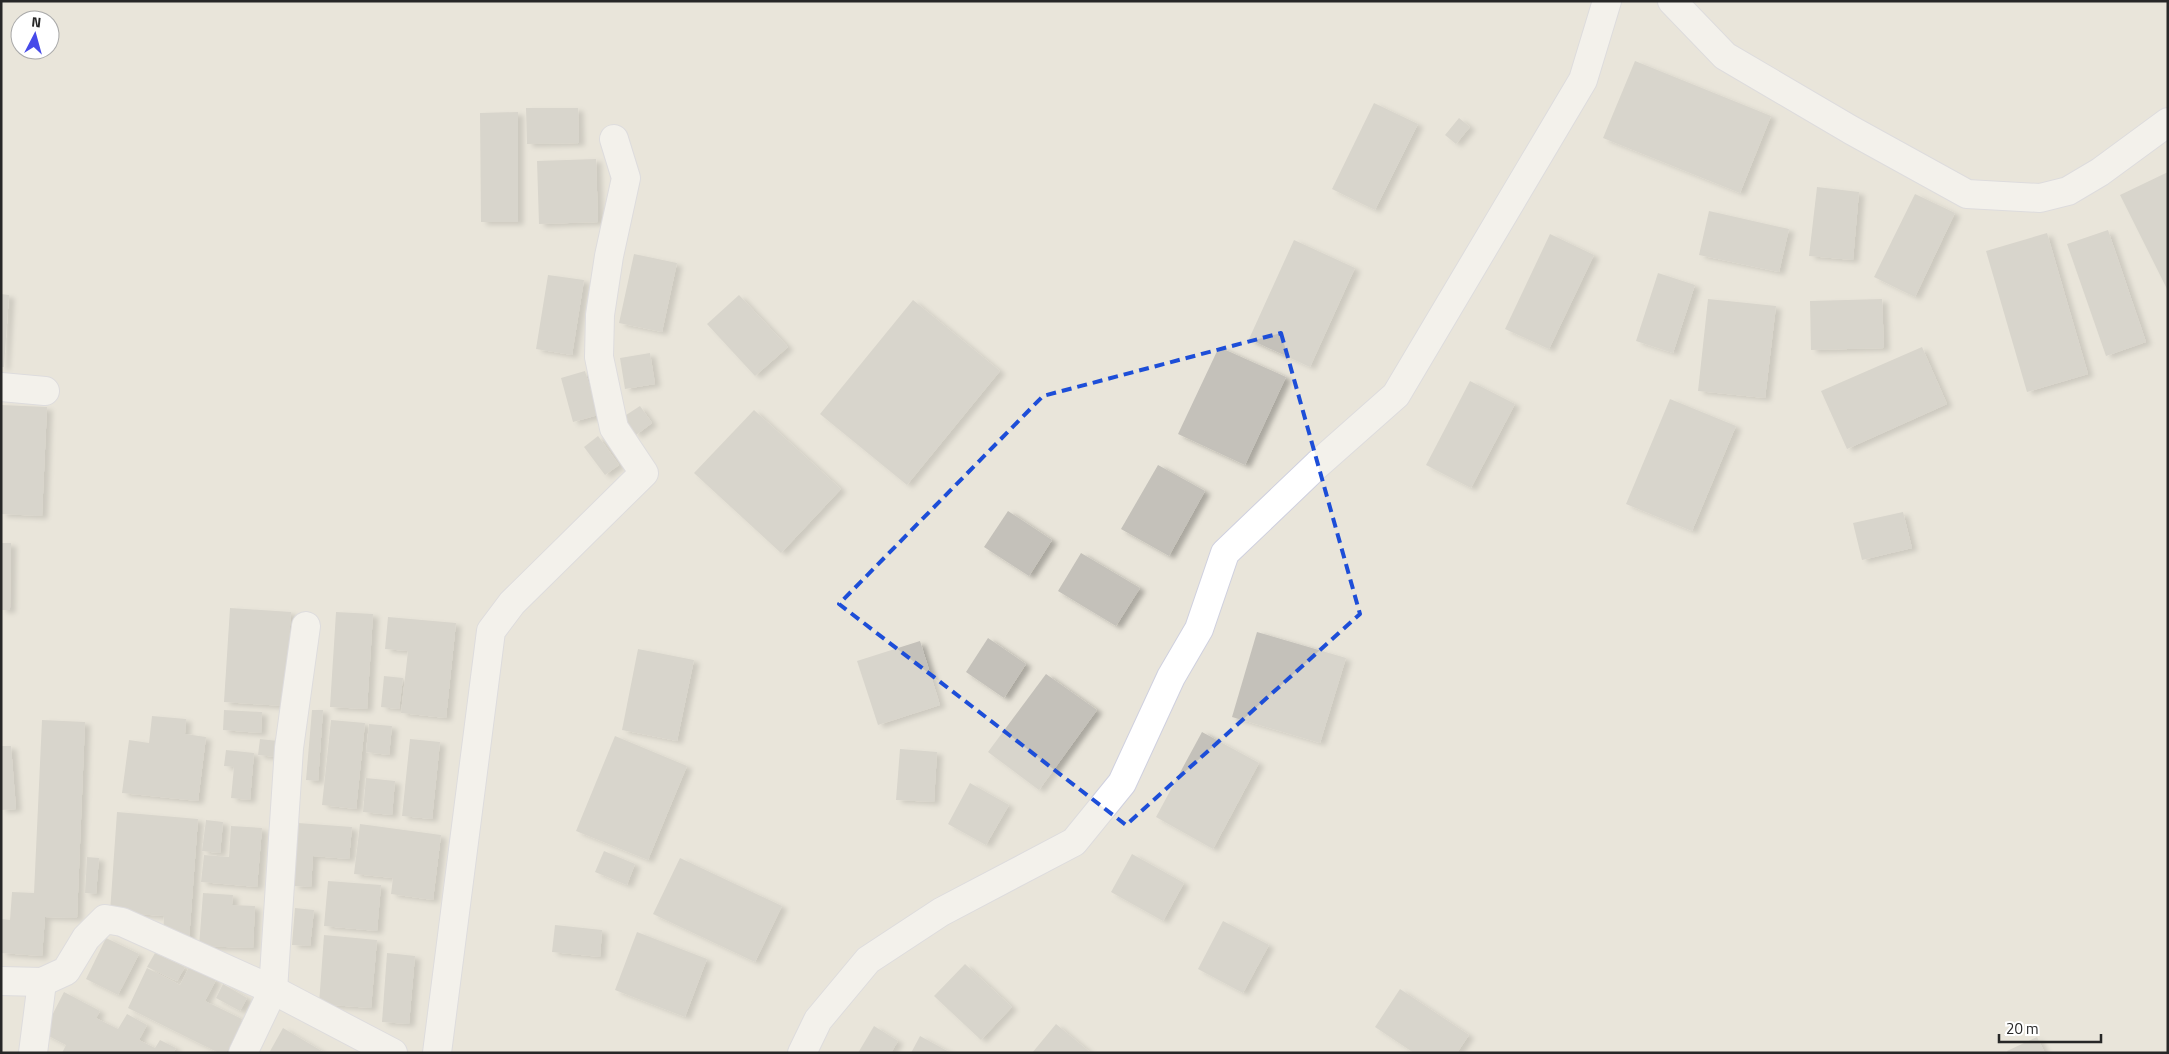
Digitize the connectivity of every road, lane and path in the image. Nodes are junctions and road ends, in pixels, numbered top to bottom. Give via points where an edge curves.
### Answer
1 (1607, 1) edge
2 (1672, 1) edge
3 (2168, 122) edge
4 (614, 139) dead end
5 (1, 387) edge
6 (45, 391) dead end
7 (306, 626) dead end
8 (1, 981) edge
9 (42, 982) junction
10 (273, 990) junction
11 (33, 1053) edge
12 (243, 1053) edge
13 (393, 1053) edge
14 (437, 1053) edge
15 (802, 1053) edge

1 - 15 street via 1583,80 1396,395 1225,553 1199,629 1171,677 1122,784 1074,842 942,912 868,960 818,1020
2 - 3 street via 1725,56 1967,194 2040,198 2068,191 2100,172
4 - 14 street via 626,178 600,314 599,357 614,428 644,473 512,603 491,631
5 - 6 street
7 - 10 street via 288,748
8 - 9 street
9 - 10 street via 66,971 86,938 105,919 122,922
9 - 11 street
10 - 12 street
10 - 13 street

